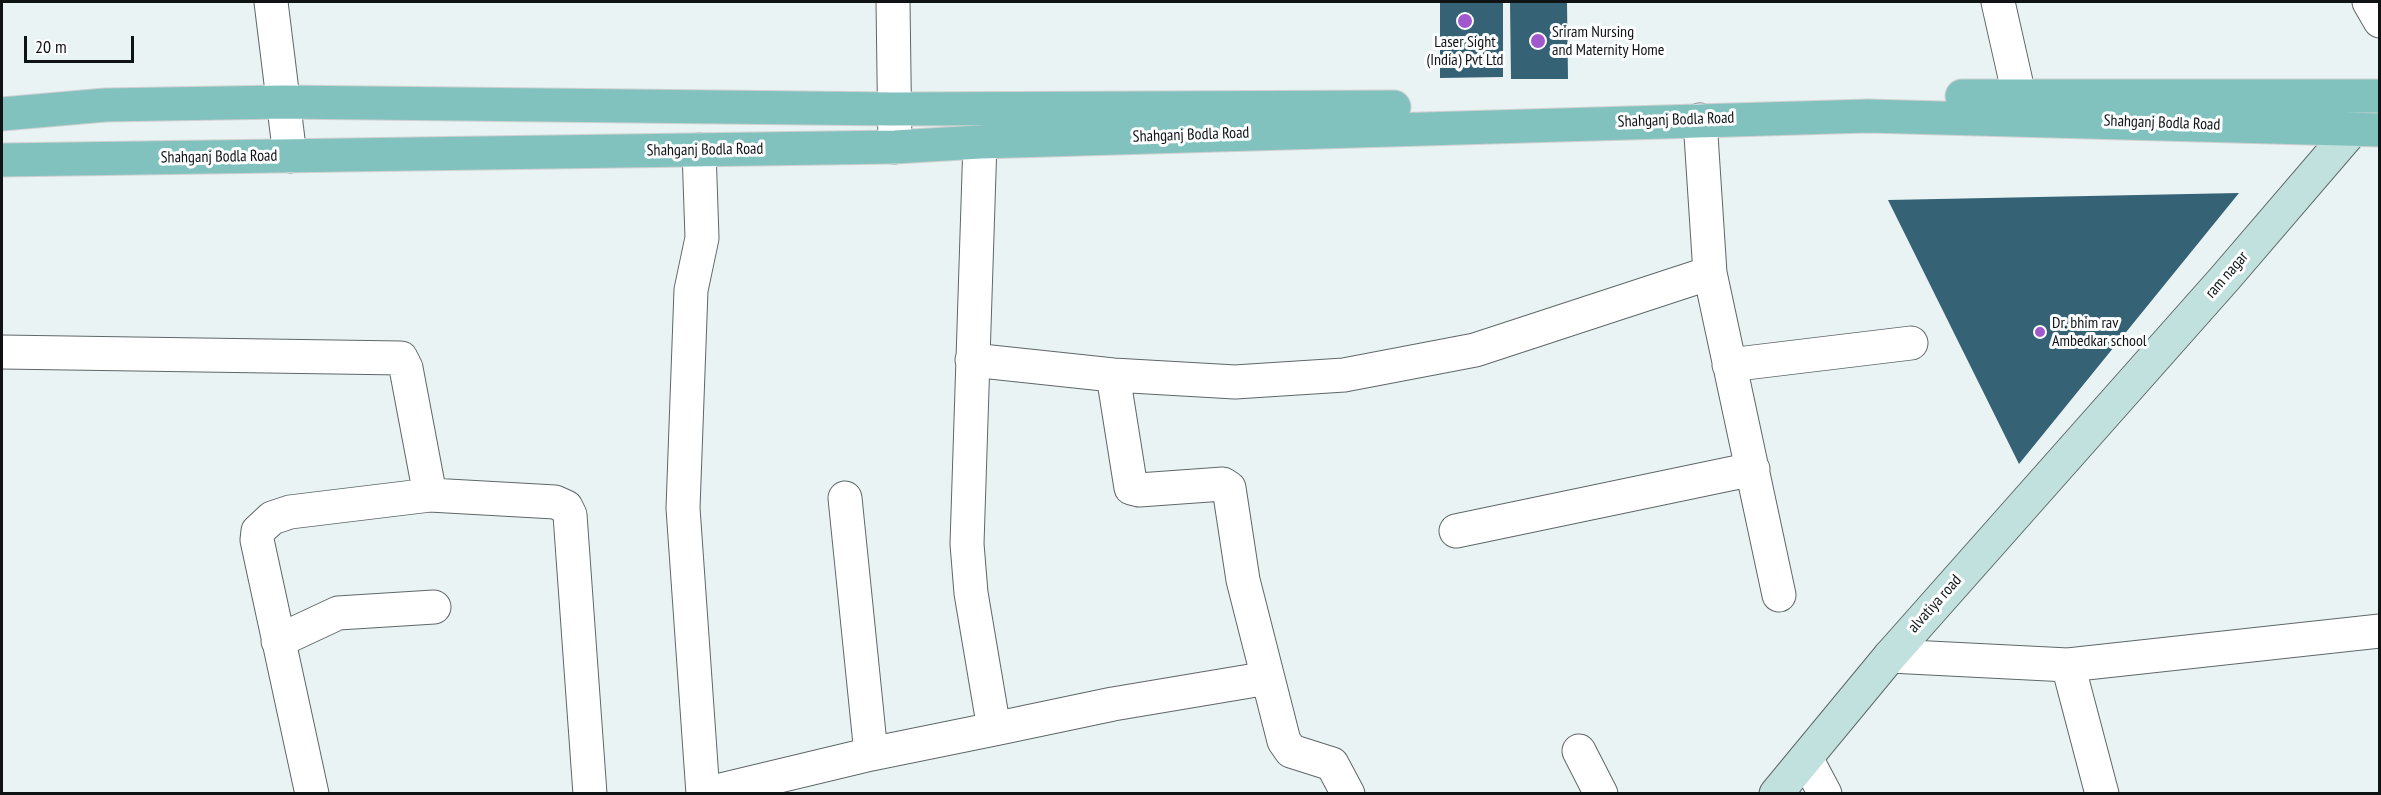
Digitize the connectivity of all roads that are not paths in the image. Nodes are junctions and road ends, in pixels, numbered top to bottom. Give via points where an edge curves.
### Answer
1 (271, 2) edge
2 (893, 2) edge
3 (1998, 2) edge
4 (2369, 2) edge
5 (2379, 21) edge
6 (2019, 95) junction
7 (2379, 98) edge
8 (283, 102) junction
9 (893, 109) junction
10 (2, 114) edge
11 (1700, 120) junction
12 (2366, 130) edge
13 (980, 142) junction
14 (895, 147) junction
15 (699, 150) junction
16 (290, 156) junction
17 (2, 160) edge
18 (1710, 273) junction
19 (1911, 343) dead end
20 (2, 352) edge
21 (972, 360) junction
22 (1729, 365) junction
23 (1113, 375) junction
24 (2099, 419) joint
25 (1753, 469) junction
26 (430, 495) junction
27 (845, 498) dead end
28 (1456, 531) dead end
29 (1779, 595) dead end
30 (434, 608) dead end
31 (2379, 631) edge
32 (278, 640) junction
33 (1890, 656) junction
34 (2068, 664) junction
35 (1268, 678) junction
36 (993, 729) junction
37 (1579, 752) dead end
38 (871, 754) junction
39 (1806, 758) junction
40 (312, 794) edge
41 (590, 794) edge
42 (704, 794) edge
43 (1348, 794) edge
44 (1601, 794) edge
45 (1776, 794) edge
46 (1826, 794) edge
47 (2102, 794) edge

1 - 8 street
2 - 9 street
3 - 6 street
4 - 5 street
6 - 7 main road
6 - 9 main road via 1371,107
7 - 12 street
8 - 9 main road
8 - 10 main road via 105,105
8 - 16 street
9 - 14 street
11 - 12 main road, Shahganj Bodla Road via 1868,116
11 - 13 main road, Shahganj Bodla Road
11 - 18 street
12 - 24 street, ram nagar
13 - 14 main road, Shahganj Bodla Road
13 - 21 street
14 - 15 main road, Shahganj Bodla Road
15 - 16 main road, Shahganj Bodla Road
15 - 42 street via 702,238 692,290 683,508
16 - 17 main road, Shahganj Bodla Road
18 - 22 street
18 - 23 street via 1475,350 1366,372 1235,382
19 - 22 street
20 - 26 street via 399,357 406,368
21 - 23 street
21 - 36 street via 967,544
22 - 25 street
23 - 35 street via 1131,488 1223,484 1229,488 1243,580
24 - 33 street, alvatiya road
25 - 28 street
25 - 29 street
26 - 32 street via 290,512 265,523 257,540
26 - 41 street via 555,502 566,507 570,515
27 - 38 street
30 - 32 street via 338,613
31 - 34 street
32 - 40 street
33 - 34 street
33 - 39 street, alvatiya road
34 - 47 street
35 - 36 street
35 - 43 street via 1287,747 1291,752 1332,764
36 - 38 street
37 - 44 street
38 - 42 street
39 - 45 street, alvatiya road
39 - 46 street

